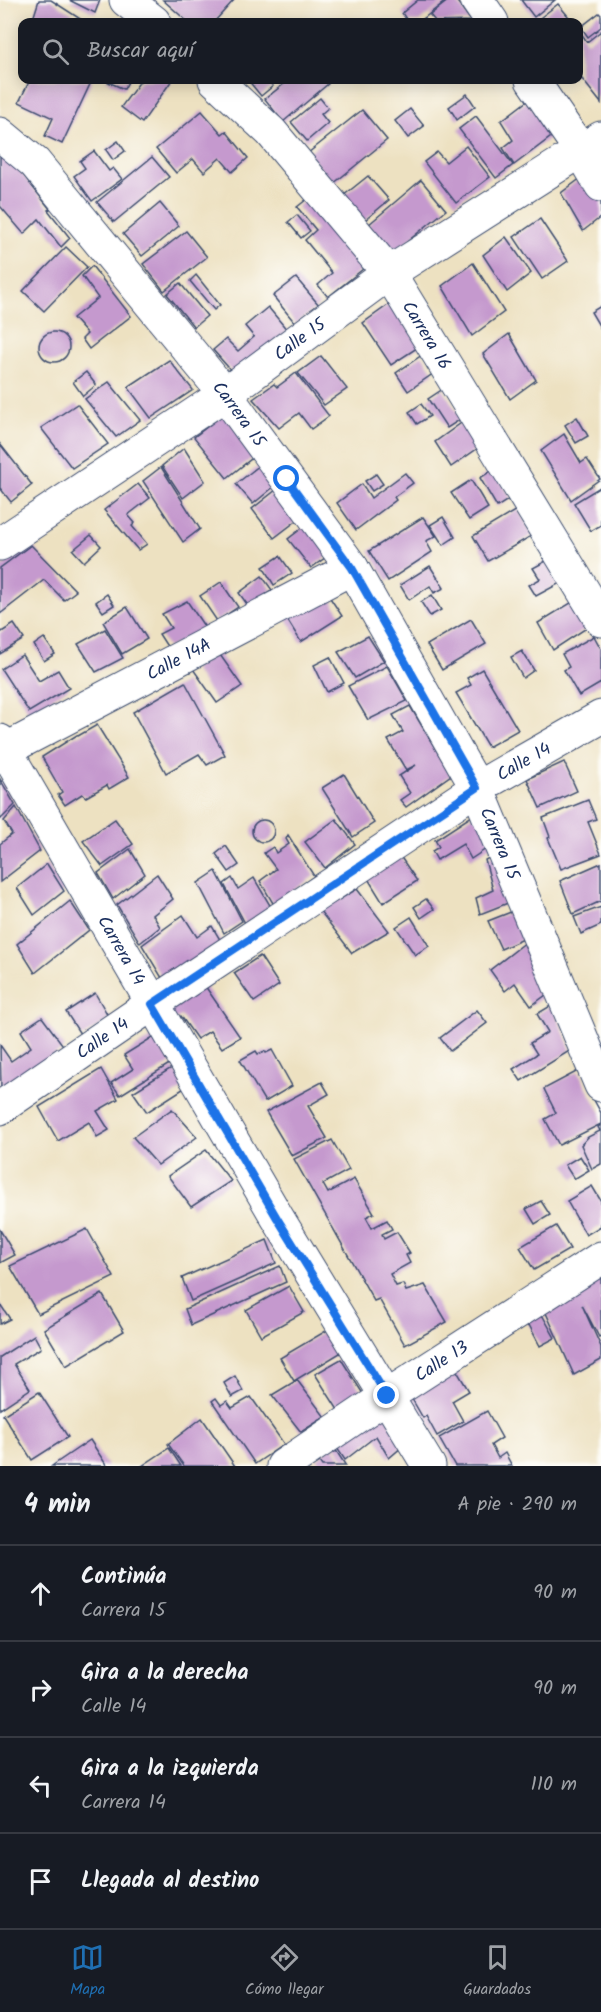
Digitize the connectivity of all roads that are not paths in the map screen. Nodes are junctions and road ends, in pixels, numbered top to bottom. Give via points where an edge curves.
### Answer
1 (126, 0) edge
2 (477, 0) edge
3 (149, 18) edge
4 (489, 18) edge
5 (219, 84) edge
6 (536, 84) edge
7 (0, 134) edge
8 (591, 144) edge
9 (601, 185) edge
10 (390, 273) junction
11 (225, 394) junction
12 (0, 544) edge
13 (352, 568) junction
14 (601, 620) edge
15 (601, 717) edge
16 (3, 746) edge
17 (477, 788) junction
18 (152, 1004) junction
19 (601, 1085) edge
20 (0, 1107) edge
21 (601, 1258) edge
22 (387, 1396) junction
23 (283, 1466) edge
24 (429, 1466) edge

1 - 3 street
2 - 4 street
5 - 10 street, Carrera 16 via 271,132
6 - 8 street
7 - 11 street, Carrera 15 via 35,163
8 - 9 street
8 - 10 street, Calle 15
10 - 11 street, Calle 15
10 - 14 street, Carrera 16
11 - 12 street, Calle 15
11 - 13 street, Carrera 15
13 - 16 street, Calle 14A
13 - 17 street, Carrera 15
15 - 17 street, Calle 14
16 - 18 street, Carrera 14
17 - 18 street, Calle 14
17 - 19 street, Carrera 15
18 - 20 street, Calle 14
18 - 22 street, Carrera 14
21 - 22 street, Calle 13
22 - 23 street, Calle 13
22 - 24 street, Carrera 14

